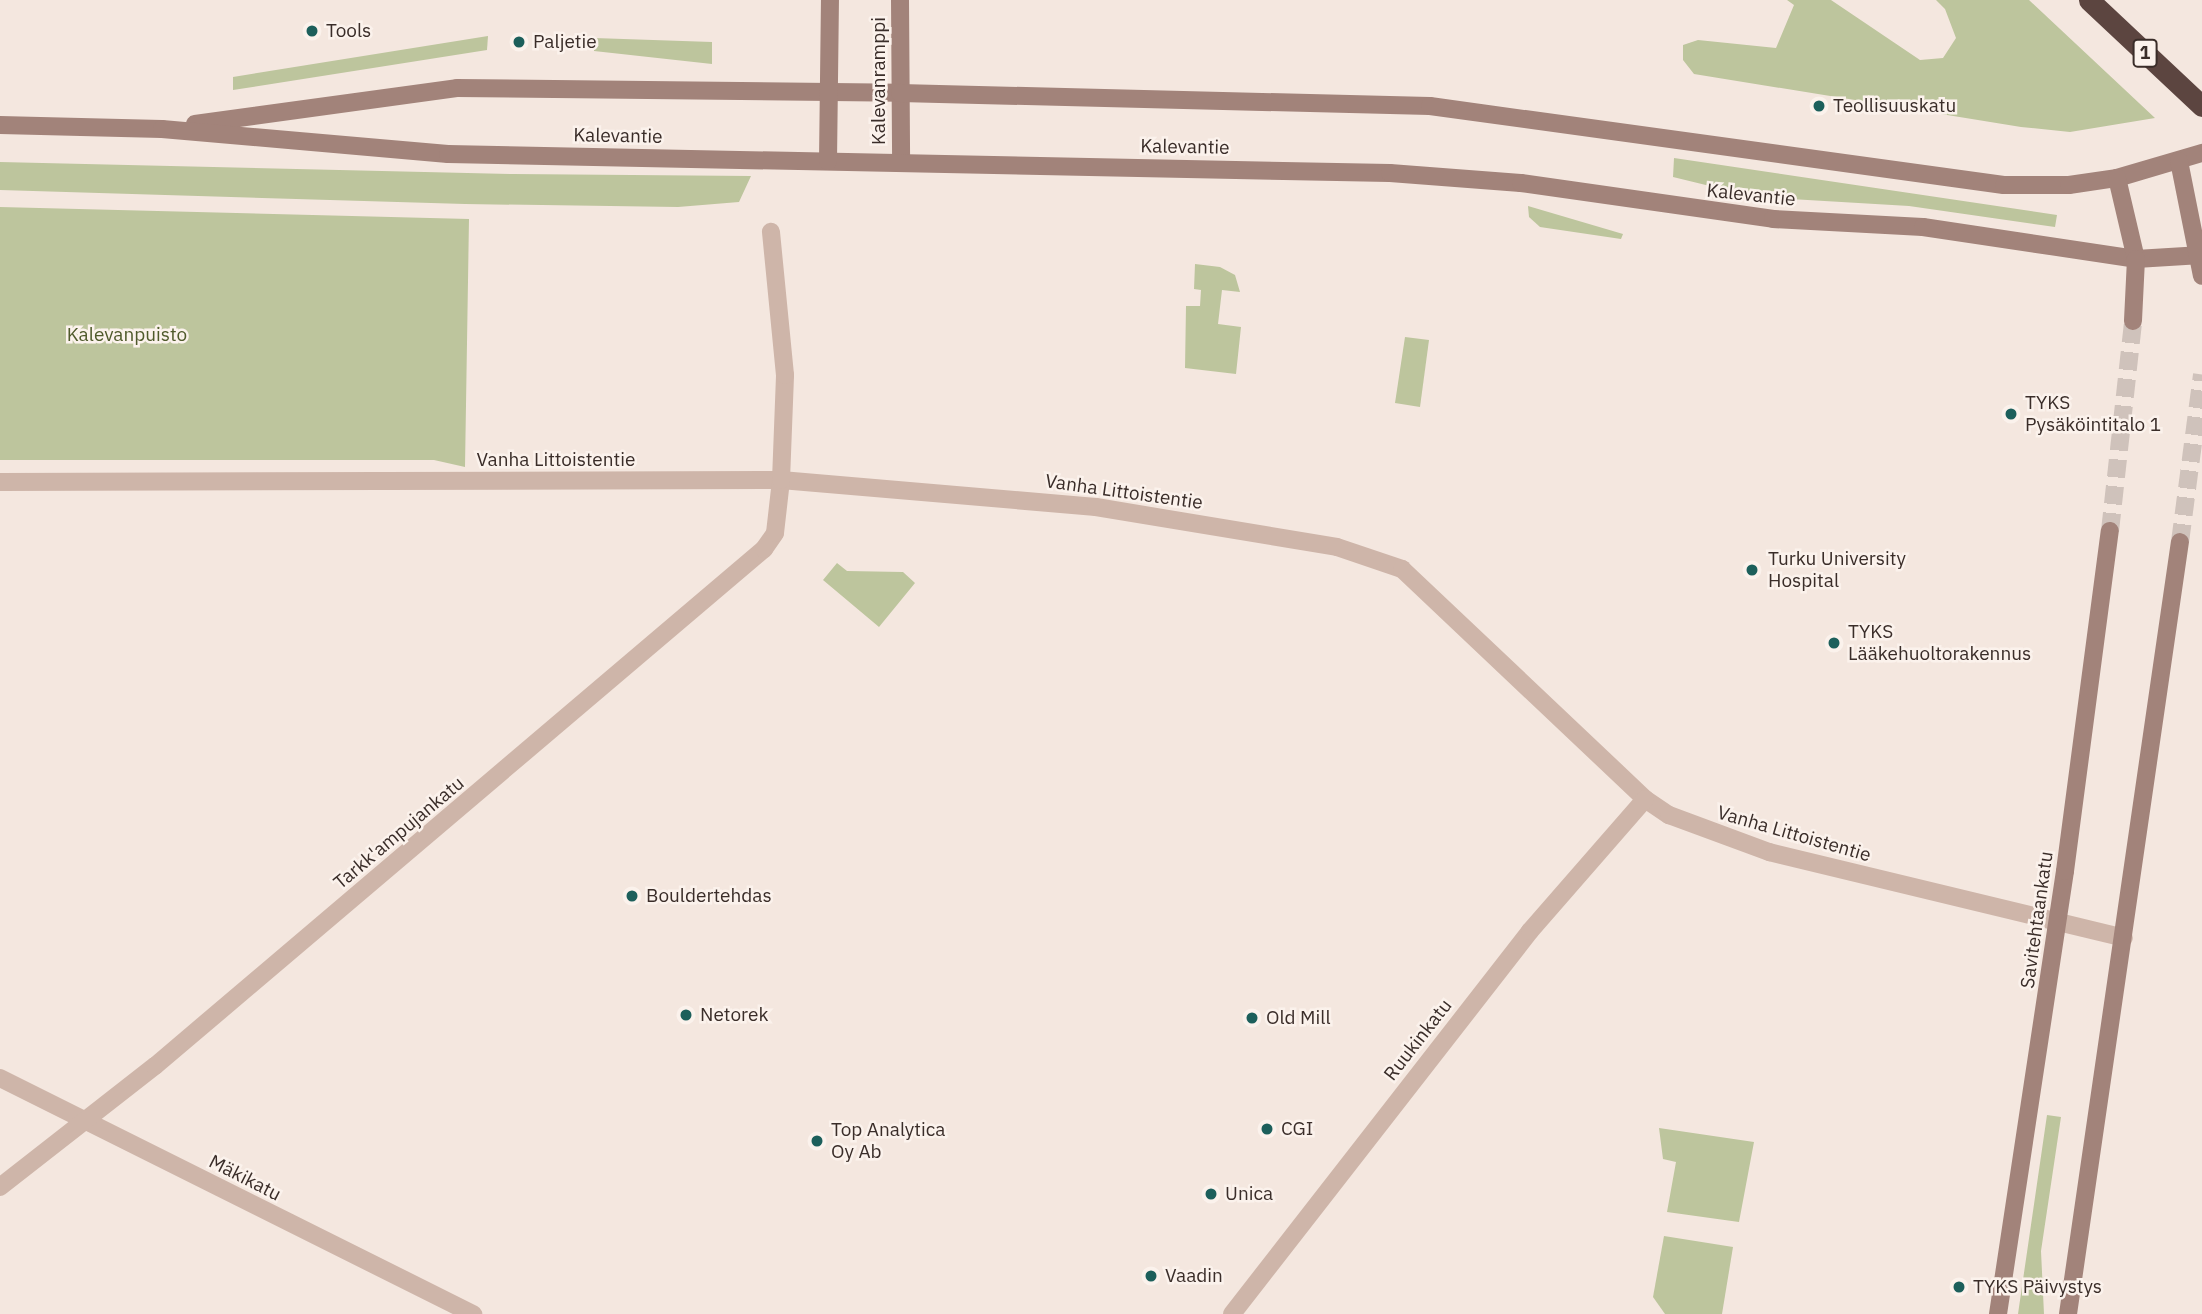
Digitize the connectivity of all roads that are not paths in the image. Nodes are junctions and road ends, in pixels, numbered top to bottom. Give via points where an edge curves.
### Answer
1 (830, 0) edge
2 (900, 0) edge
3 (2089, 0) edge
4 (829, 92) junction
5 (900, 93) junction
6 (2202, 106) edge
7 (0, 125) edge
8 (162, 129) junction
9 (2191, 157) edge
10 (828, 161) junction
11 (901, 163) junction
12 (2117, 178) junction
13 (771, 232) dead end
14 (2202, 255) edge
15 (2136, 260) junction
16 (2202, 276) edge
17 (2133, 321) tunnel mouth
18 (781, 480) junction
19 (0, 482) edge
20 (2110, 531) tunnel mouth
21 (2180, 542) tunnel mouth
22 (1645, 799) junction
23 (2058, 922) junction
24 (2124, 938) junction
25 (0, 1078) edge
26 (88, 1121) junction
27 (0, 1187) edge
28 (472, 1314) edge
29 (1232, 1314) edge
30 (1998, 1314) edge
31 (2068, 1314) edge

1 - 4 main road
2 - 5 main road, Kalevanramppi
3 - 6 highway, 1
4 - 5 main road, Kalevantie
4 - 8 main road, Kalevantie via 457,88
4 - 10 main road
5 - 11 main road, Kalevanramppi
5 - 12 main road, Kalevantie via 1430,106 1975,183 2069,186
7 - 8 main road, Kalevantie
8 - 10 main road, Kalevantie via 449,154
9 - 12 main road, Kalevantie
9 - 14 main road
10 - 11 main road, Kalevantie
11 - 15 main road, Kalevantie via 1299,170 1521,183 1773,219 1923,227
12 - 15 main road
13 - 18 street via 785,375
14 - 15 main road, Kalevantie
14 - 16 main road
15 - 17 main road
18 - 19 street, Vanha Littoistentie
18 - 22 street, Vanha Littoistentie via 1096,507 1337,547 1385,560 1423,587
18 - 26 street, Tarkk'ampujankatu via 775,533 764,549
20 - 23 main road, Savitehtaankatu
21 - 24 main road
22 - 23 street, Vanha Littoistentie via 1699,829 1769,852
22 - 29 street, Ruukinkatu via 1530,931
23 - 24 street, Vanha Littoistentie
23 - 30 main road, Savitehtaankatu
24 - 31 main road
25 - 26 street, Mäkikatu
26 - 27 street, Tarkk'ampujankatu
26 - 28 street, Mäkikatu

